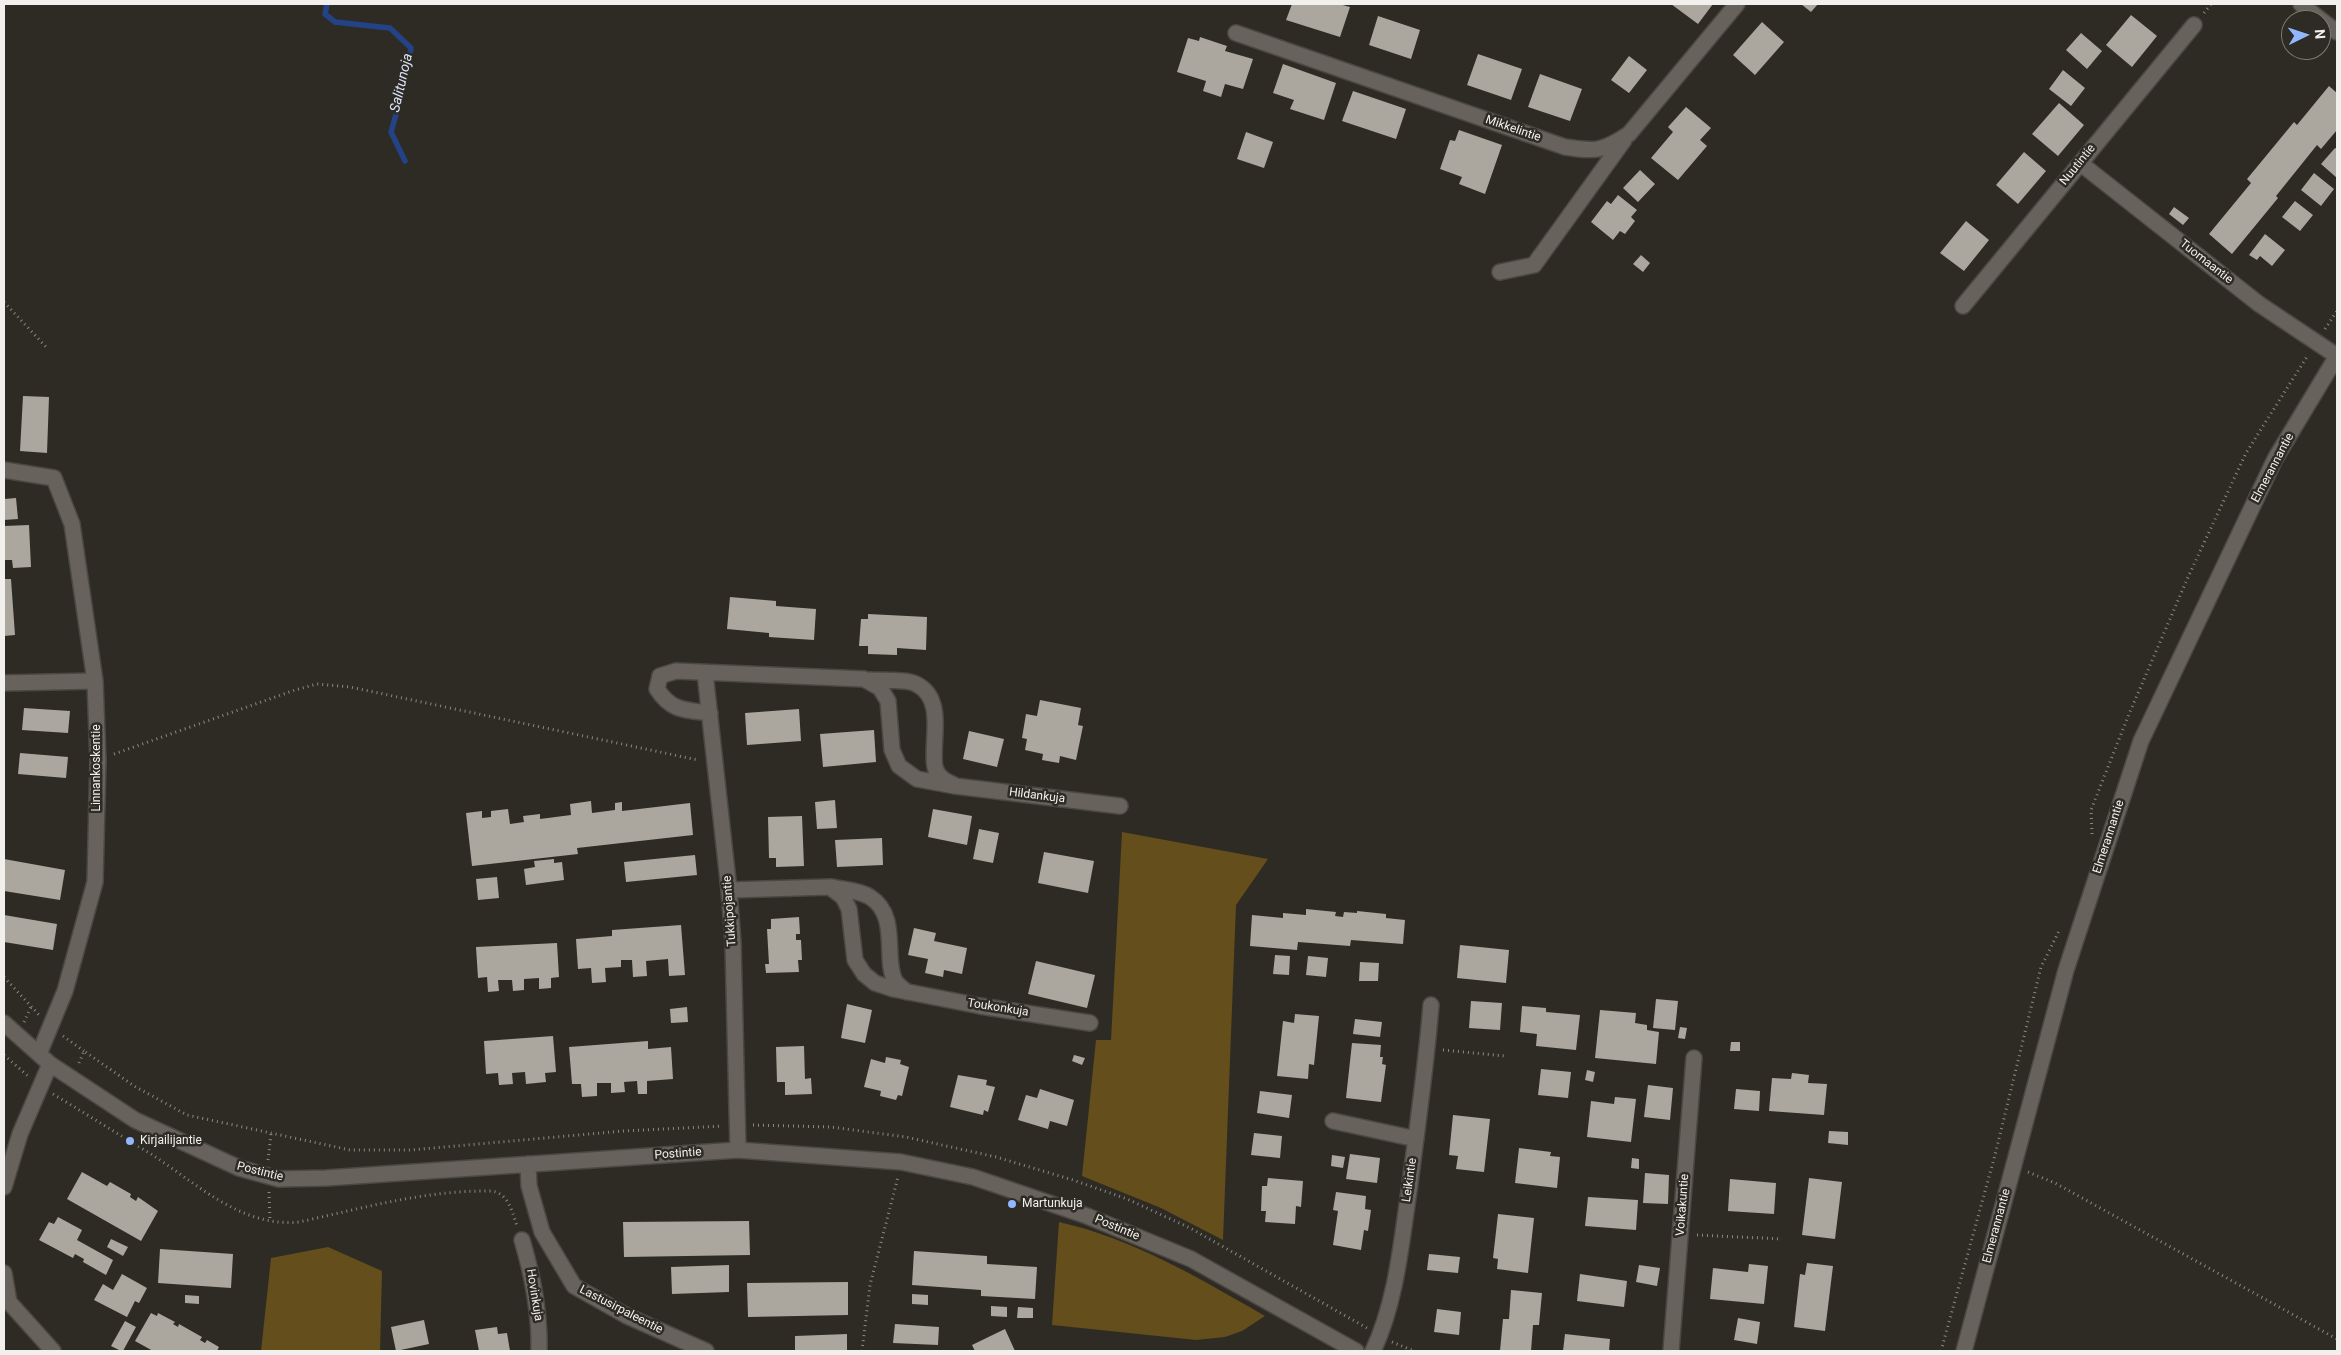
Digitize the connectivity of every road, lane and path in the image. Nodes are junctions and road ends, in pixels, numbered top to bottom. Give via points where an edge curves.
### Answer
1 (1737, 4) edge
2 (2194, 24) dead end
3 (1236, 33) dead end
4 (1629, 134) junction
5 (2080, 163) junction
6 (1500, 272) dead end
7 (4, 302) edge
8 (1963, 306) dead end
9 (47, 348) dead end
10 (2337, 356) edge
11 (4, 470) edge
12 (705, 673) junction
13 (864, 679) junction
14 (95, 681) junction
15 (4, 683) edge
16 (710, 713) junction
17 (98, 760) junction
18 (716, 764) junction
19 (955, 786) junction
20 (1120, 806) dead end
21 (830, 887) junction
22 (729, 890) junction
23 (4, 978) edge
24 (907, 992) junction
25 (1431, 1005) dead end
26 (45, 1021) dead end
27 (4, 1023) edge
28 (1090, 1023) dead end
29 (64, 1036) dead end
30 (1428, 1048) junction
31 (84, 1052) dead end
32 (4, 1055) edge
33 (1505, 1056) dead end
34 (1694, 1058) dead end
35 (44, 1059) junction
36 (30, 1077) dead end
37 (1333, 1121) dead end
38 (271, 1134) dead end
39 (1416, 1139) junction
40 (738, 1150) junction
41 (268, 1160) dead end
42 (901, 1162) junction
43 (528, 1164) junction
44 (2013, 1166) junction
45 (6, 1169) edge
46 (4, 1187) edge
47 (269, 1187) dead end
48 (270, 1222) dead end
49 (1681, 1234) junction
50 (1782, 1239) dead end
51 (522, 1240) dead end
52 (4, 1273) edge
53 (6, 1304) edge
54 (2337, 1338) edge
55 (1390, 1341) dead end
56 (53, 1351) edge
57 (538, 1351) edge
58 (706, 1351) edge
59 (862, 1351) edge
60 (1356, 1351) edge
61 (1373, 1351) edge
62 (1414, 1351) edge
63 (1671, 1351) edge
64 (1964, 1351) edge

1 - 4 street, Mikkelintie
2 - 5 street, Nuutintie
3 - 4 street, Mikkelintie via 1565,147 1591,151 1610,146
4 - 6 street via 1534,265
5 - 8 street, Nuutintie
5 - 10 street, Tuomaantie via 2260,304
7 - 9 path
10 - 44 street, Elmerannantie via 2275,459 2141,742 2066,970
11 - 14 street, Linnankoskentie via 54,478 72,524
12 - 13 street
12 - 16 street, Tukkipojantie
12 - 16 street via 676,671 660,676 657,689 665,702 681,709
13 - 19 street, Hildankuja via 880,688 888,701 892,750 899,766 916,779
13 - 19 street via 915,683 927,692 933,704 935,768 942,779
14 - 15 street
14 - 17 street, Linnankoskentie
16 - 18 street, Tukkipojantie
17 - 18 path via 295,690 326,684 350,686
17 - 35 street, Linnankoskentie via 95,882
18 - 22 street, Tukkipojantie
19 - 20 street, Hildankuja
21 - 22 street
21 - 24 street, Toukonkuja via 843,897 848,909 855,960 864,974 875,983
21 - 24 street via 856,892 870,898 880,908 890,933 892,970 896,982
22 - 40 street, Tukkipojantie
23 - 26 path
24 - 28 street, Toukonkuja
25 - 30 street, Leikintie
27 - 35 street, Postintie
29 - 31 path
30 - 33 path
30 - 39 street, Leikintie
32 - 36 path
34 - 49 street, Voikakuntie
35 - 43 street, Postintie via 134,1120 239,1168 279,1179
35 - 45 street
37 - 39 street
38 - 41 path
39 - 61 street, Leikintie via 1395,1276 1388,1310
40 - 42 street, Postintie
40 - 43 street, Postintie
42 - 59 path via 870,1285
42 - 60 street, Postintie via 973,1177 1087,1216 1182,1255
43 - 58 street, Lastusirpaleentie via 529,1186 542,1232 574,1286 627,1316
44 - 54 path via 2056,1183
44 - 64 street, Elmerannantie
45 - 46 street
47 - 48 path
49 - 50 path
49 - 63 street, Voikakuntie
51 - 57 street, Hovinkuja via 538,1307
52 - 53 street
53 - 56 street
55 - 62 path

